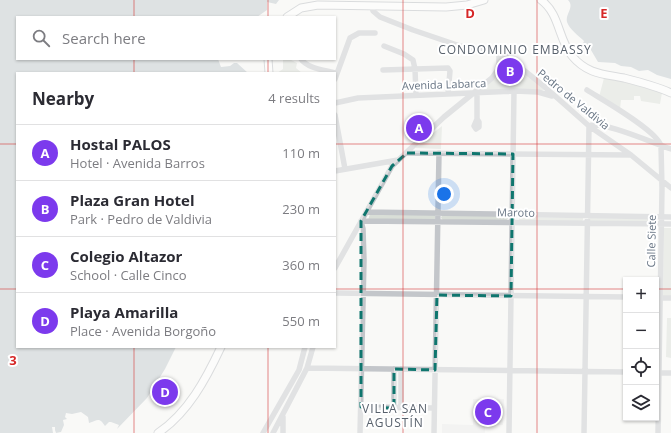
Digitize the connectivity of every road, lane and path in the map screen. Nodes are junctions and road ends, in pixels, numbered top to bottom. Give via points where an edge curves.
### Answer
1 (484, 0) edge
2 (541, 0) edge
3 (372, 6) junction
4 (289, 16) edge
5 (375, 33) dead end
6 (384, 46) dead end
7 (499, 52) junction
8 (268, 60) edge
9 (302, 60) edge
10 (415, 69) junction
11 (383, 70) dead end
12 (269, 72) edge
13 (327, 72) edge
14 (336, 73) edge
15 (587, 90) dead end
16 (514, 91) junction
17 (671, 93) edge
18 (448, 94) junction
19 (475, 94) junction
20 (416, 95) junction
21 (554, 96) junction
22 (336, 103) edge
23 (336, 120) edge
24 (477, 120) dead end
25 (589, 126) junction
26 (661, 146) junction
27 (671, 149) edge
28 (407, 153) junction
29 (439, 153) junction
30 (513, 154) junction
31 (588, 154) junction
32 (631, 155) junction
33 (398, 160) junction
34 (345, 169) junction
35 (336, 171) edge
36 (662, 180) junction
37 (671, 188) edge
38 (366, 212) junction
39 (438, 214) junction
40 (512, 215) junction
41 (587, 216) junction
42 (661, 217) junction
43 (671, 217) edge
44 (361, 221) junction
45 (438, 222) junction
46 (512, 222) junction
47 (587, 223) junction
48 (661, 224) junction
49 (671, 224) edge
50 (336, 266) edge
51 (659, 277) edge
52 (336, 293) edge
53 (363, 294) junction
54 (437, 295) junction
55 (511, 296) junction
56 (586, 297) junction
57 (623, 297) edge
58 (659, 298) edge
59 (671, 298) edge
60 (658, 313) edge
61 (221, 348) edge
62 (305, 348) edge
63 (313, 348) edge
64 (657, 349) edge
65 (307, 368) junction
66 (361, 369) junction
67 (394, 369) junction
68 (401, 369) junction
69 (435, 370) junction
70 (510, 371) junction
71 (585, 372) junction
72 (623, 372) edge
73 (659, 373) edge
74 (671, 373) edge
75 (657, 385) edge
76 (361, 407) junction
77 (394, 408) junction
78 (401, 408) junction
79 (434, 408) junction
80 (283, 415) junction
81 (158, 433) edge
82 (262, 433) edge
83 (274, 433) edge
84 (283, 433) edge
85 (360, 433) edge
86 (434, 433) edge
87 (509, 433) edge
88 (584, 433) edge
89 (658, 433) edge

1 - 3 main road via 446,7
2 - 17 main road via 553,14 567,49 581,65 596,73 632,80
3 - 4 main road via 312,5
3 - 7 street, Pedro de Valdivia via 373,11 380,17 413,30 460,46
5 - 14 street via 359,33 350,38
6 - 10 street via 412,58
7 - 19 street via 499,68
7 - 21 street, Pedro de Valdivia
8 - 12 main road
9 - 13 street
10 - 11 street
10 - 18 street via 449,68
10 - 20 street
15 - 26 street via 647,129 660,141
16 - 19 street, Avenida Labarca
16 - 21 street, Avenida Labarca
16 - 30 street
18 - 19 street, Avenida Labarca
18 - 20 street, Avenida Labarca
19 - 24 street
19 - 28 street via 444,117
20 - 22 street, Avenida Labarca via 358,98
21 - 25 street, Pedro de Valdivia
23 - 34 street
25 - 26 street via 601,125
25 - 31 street
25 - 32 street, Pedro de Valdivia
26 - 27 street
26 - 36 street, Calle Siete
28 - 29 street
28 - 33 street
29 - 30 street
29 - 39 street
30 - 31 street
30 - 40 street
31 - 32 street
31 - 41 street
32 - 36 street, Pedro de Valdivia
33 - 34 street
33 - 38 street via 388,172
34 - 35 street
36 - 37 street, Pedro de Valdivia
36 - 42 street, Calle Siete
38 - 39 street, Maroto
38 - 44 street
39 - 40 street, Maroto
39 - 45 street
40 - 41 street, Maroto
40 - 46 street
41 - 42 street, Maroto
41 - 47 street
42 - 43 street, Maroto
42 - 48 street, Calle Siete
44 - 45 street, Maroto
44 - 50 street
44 - 53 street
45 - 46 street, Maroto
45 - 54 street
46 - 47 street, Maroto
46 - 55 street
47 - 48 street, Maroto
47 - 56 street
48 - 49 street, Maroto
48 - 51 street, Calle Siete
52 - 53 street
53 - 54 street
53 - 66 street
54 - 55 street
54 - 69 street
55 - 56 street
55 - 70 street
56 - 57 street
56 - 71 street
58 - 59 street
60 - 64 street, Calle Siete
61 - 81 main road via 190,402
62 - 82 street via 299,370
63 - 65 street
65 - 66 street
65 - 80 street
66 - 67 street
66 - 76 street
67 - 68 street
67 - 77 street
68 - 69 street
68 - 78 street
69 - 70 street
69 - 79 street
70 - 71 street
70 - 87 street
71 - 72 street
71 - 88 street
73 - 74 street
75 - 89 street, Calle Siete
76 - 77 street
76 - 85 street
77 - 78 street
78 - 79 street
79 - 86 street
80 - 83 street
80 - 84 street

